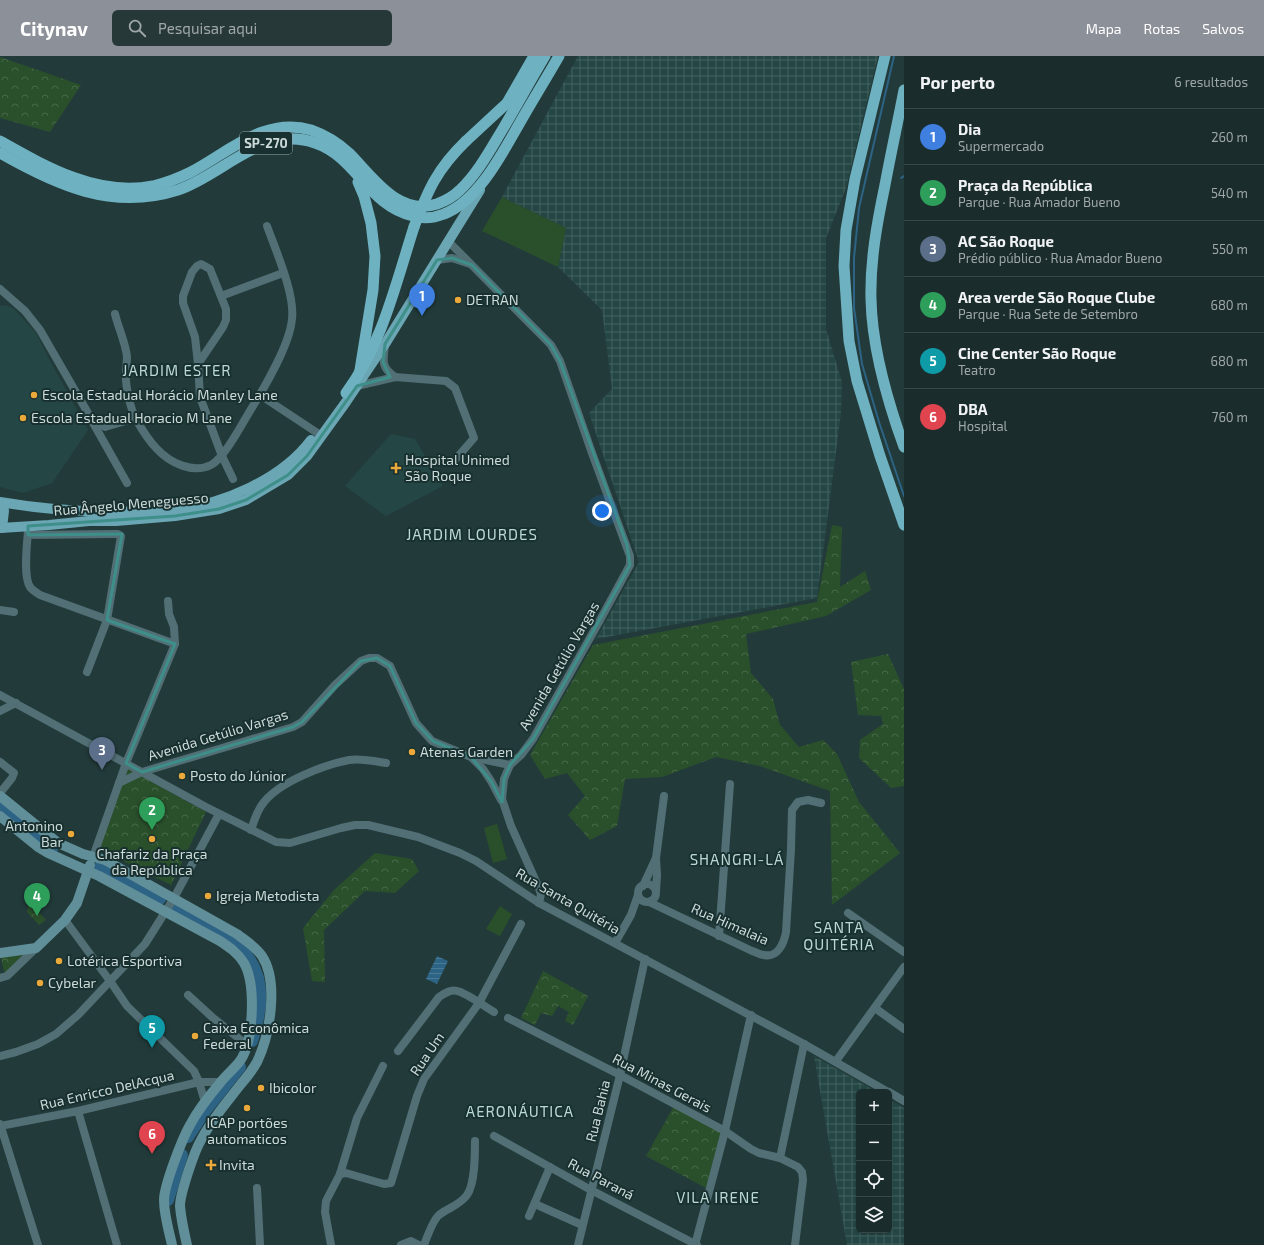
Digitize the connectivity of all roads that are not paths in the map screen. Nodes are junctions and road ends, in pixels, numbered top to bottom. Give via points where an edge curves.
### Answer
1 (534, 56) edge
2 (545, 56) edge
3 (559, 56) edge
4 (885, 56) edge
5 (904, 90) edge
6 (0, 141) edge
7 (0, 153) edge
8 (500, 158) junction
9 (352, 170) junction
10 (267, 226) dead end
11 (448, 240) junction
12 (437, 260) junction
13 (472, 265) junction
14 (283, 273) junction
15 (0, 289) edge
16 (221, 296) junction
17 (115, 314) dead end
18 (385, 344) junction
19 (198, 364) junction
20 (360, 370) junction
21 (395, 377) junction
22 (357, 386) junction
23 (346, 393) joint
24 (260, 395) junction
25 (136, 418) junction
26 (92, 420) junction
27 (320, 434) junction
28 (904, 447) edge
29 (222, 456) junction
30 (454, 461) dead end
31 (233, 479) dead end
32 (128, 483) dead end
33 (2, 502) edge
34 (904, 525) edge
35 (1, 528) edge
36 (28, 531) junction
37 (168, 601) dead end
38 (0, 610) edge
39 (14, 612) dead end
40 (107, 620) junction
41 (175, 644) junction
42 (87, 672) dead end
43 (0, 695) edge
44 (16, 703) junction
45 (0, 711) edge
46 (471, 757) junction
47 (0, 762) edge
48 (126, 763) junction
49 (386, 763) dead end
50 (510, 766) junction
51 (142, 772) junction
52 (119, 783) junction
53 (730, 784) dead end
54 (0, 793) edge
55 (0, 796) edge
56 (664, 796) dead end
57 (502, 802) junction
58 (821, 803) dead end
59 (219, 814) junction
60 (0, 816) edge
61 (251, 830) junction
62 (93, 856) junction
63 (656, 858) junction
64 (88, 871) junction
65 (643, 886) junction
66 (656, 894) junction
67 (638, 895) junction
68 (174, 898) junction
69 (647, 902) junction
70 (539, 903) junction
71 (663, 908) junction
72 (166, 911) junction
73 (848, 913) dead end
74 (630, 914) junction
75 (65, 920) junction
76 (521, 924) dead end
77 (719, 936) junction
78 (616, 943) junction
79 (36, 948) junction
80 (0, 952) edge
81 (904, 952) edge
82 (645, 958) junction
83 (904, 967) edge
84 (0, 978) edge
85 (110, 981) junction
86 (188, 995) dead end
87 (479, 1003) junction
88 (875, 1008) junction
89 (494, 1012) dead end
90 (751, 1015) junction
91 (508, 1018) dead end
92 (904, 1029) edge
93 (804, 1044) junction
94 (247, 1046) junction
95 (398, 1051) dead end
96 (0, 1056) edge
97 (836, 1061) junction
98 (383, 1066) dead end
99 (620, 1075) junction
100 (199, 1082) junction
101 (220, 1082) junction
102 (884, 1089) edge
103 (892, 1094) edge
104 (904, 1101) edge
105 (205, 1102) junction
106 (78, 1111) junction
107 (0, 1126) edge
108 (725, 1131) junction
109 (494, 1136) dead end
110 (475, 1141) dead end
111 (780, 1158) junction
112 (550, 1167) junction
113 (340, 1174) junction
114 (257, 1188) dead end
115 (591, 1190) junction
116 (535, 1204) junction
117 (530, 1216) dead end
118 (582, 1225) junction
119 (420, 1244) edge
120 (38, 1245) edge
121 (117, 1245) edge
122 (172, 1245) edge
123 (187, 1245) edge
124 (260, 1245) edge
125 (331, 1245) edge
126 (401, 1245) edge
127 (578, 1245) edge
128 (696, 1245) edge
129 (795, 1245) edge

1 - 20 highway, bridge via 507,103 454,153 430,187 414,227 383,323 373,348
2 - 6 highway, SP-270 via 475,172 450,198 426,207 400,201 380,187 347,152 324,135 293,127 276,128 245,138 172,181 132,187 108,186 82,180 56,170
3 - 8 highway, SP-270
4 - 34 highway via 855,179 846,230 844,266 848,342 857,381
5 - 28 highway via 876,228 871,299 877,354
7 - 9 highway, SP-270 via 37,174 62,184 106,196 125,198 179,189 209,175 258,146 286,139 314,142 326,147
8 - 9 highway, SP-270 via 480,185 463,202 444,214 422,219 405,215 386,204 373,194
8 - 11 main road, SP-270
9 - 20 highway via 364,196 371,223 375,256 373,290
10 - 14 street
11 - 12 main road, SP-270
11 - 13 street, Avenida Getúlio Vargas
12 - 13 street, Avenida Getúlio Vargas via 452,258
12 - 18 main road, SP-270
13 - 50 street, Avenida Getúlio Vargas via 552,345 630,556 630,565 574,669 533,739
14 - 16 street
14 - 24 street via 293,306 292,320 288,340
15 - 26 street via 26,311 40,330
16 - 19 street via 226,309 226,320
16 - 19 street via 210,269 200,264 197,266 183,296 184,308 195,337
17 - 25 street via 127,357 126,387
18 - 21 street via 384,366
18 - 22 main road, Rua Ângelo Meneguesso
19 - 29 street via 200,397
20 - 23 highway
21 - 22 street
21 - 30 street via 446,382 455,388 474,438
22 - 27 main road, Rua Ângelo Meneguesso
23 - 27 main road, Rua Ângelo Meneguesso
24 - 27 street
24 - 29 street
25 - 26 street via 105,427
25 - 29 street via 156,449 179,465 202,468 212,465
26 - 32 street
27 - 33 main road, Rua Ângelo Meneguesso via 297,457 257,484 221,500 176,510 60,510
27 - 36 main road, Rua Ângelo Meneguesso via 307,456 288,475 246,500 219,509
29 - 31 street
33 - 35 main road via 4,511
35 - 36 main road, Rua Ângelo Meneguesso
36 - 40 street via 27,570 31,588 40,595
36 - 40 street via 122,536
37 - 41 street
38 - 39 street
40 - 41 street
40 - 42 street
41 - 48 street
43 - 44 street, Rua Santa Quitéria
44 - 45 street
44 - 48 street, Rua Santa Quitéria
46 - 50 street, Avenida Getúlio Vargas
46 - 51 street, Avenida Getúlio Vargas via 432,741 416,723 390,666 377,658 369,658 361,661 335,685 302,722
46 - 57 street via 483,769
47 - 54 street via 14,773
48 - 51 street, Rua Santa Quitéria
48 - 52 street
49 - 61 street via 350,760 297,778 264,802
50 - 57 street via 504,779
51 - 52 street, Avenida Getúlio Vargas
51 - 59 street, Rua Santa Quitéria
52 - 62 street
53 - 77 street
55 - 62 main road via 58,843
56 - 63 street
57 - 70 street via 541,894
58 - 77 street, Rua Himalaia via 808,800 798,802 792,810 786,932 780,949 765,956
59 - 61 street, Rua Santa Quitéria
59 - 68 street
60 - 64 main road via 38,847
61 - 70 street, Rua Santa Quitéria via 276,842 290,844 355,824 418,837 476,861
62 - 64 main road
62 - 68 main road
63 - 65 street
63 - 66 street
64 - 72 main road
64 - 75 main road via 77,903
65 - 66 street via 650,885
65 - 67 street
66 - 69 street via 653,900
66 - 71 street, Rua Himalaia
67 - 69 street
67 - 74 street
68 - 72 street
68 - 123 main road via 238,934 256,949 265,960 271,983 270,1025 257,1062 209,1126 200,1142 181,1194 182,1223
69 - 71 street, Rua Himalaia
69 - 74 street
70 - 78 street, Rua Santa Quitéria
71 - 77 street, Rua Himalaia
72 - 85 street via 145,944
72 - 94 main road via 220,941 235,952 244,964 250,978 252,999
73 - 81 street
74 - 78 street
75 - 79 main road
75 - 85 street
76 - 87 street, Rua Um
78 - 82 street, Rua Santa Quitéria
79 - 80 main road
79 - 84 street via 7,976
82 - 90 street, Rua Santa Quitéria
82 - 99 street, Rua Bahia
83 - 88 street
85 - 96 street via 78,1016 56,1034 38,1044
85 - 100 street via 127,1006 186,1062
86 - 94 street
87 - 89 street
87 - 95 street via 460,991 445,993 439,997
87 - 113 street, Rua Um via 424,1079 391,1183 384,1184 346,1173
88 - 92 street
88 - 97 street
90 - 93 street, Rua Santa Quitéria
90 - 108 street
91 - 99 street, Rua Minas Gerais
93 - 97 street, Rua Santa Quitéria
93 - 111 street
94 - 101 main road via 240,1061
97 - 102 street, Rua Santa Quitéria
98 - 113 street via 357,1118
99 - 108 street, Rua Minas Gerais
99 - 115 street, Rua Bahia
100 - 101 street, Rua Enricco DelAcqua
100 - 105 street
100 - 106 street, Rua Enricco DelAcqua
101 - 105 main road
103 - 104 street, Rua Santa Quitéria
105 - 122 main road via 189,1126 166,1189 165,1208
106 - 107 street, Rua Enricco DelAcqua
106 - 121 street
107 - 120 street
108 - 111 street, Rua Minas Gerais via 759,1153
108 - 128 street
109 - 112 street, Rua Paraná
110 - 119 street via 474,1173 467,1195 452,1209 438,1216
111 - 129 street, Rua Minas Gerais via 798,1166 802,1172
112 - 115 street, Rua Paraná
112 - 116 street
113 - 125 street via 325,1206
114 - 124 street
115 - 118 street, Rua Bahia
115 - 128 street, Rua Paraná
116 - 117 street
116 - 118 street
118 - 127 street, Rua Bahia
119 - 126 street via 409,1241

